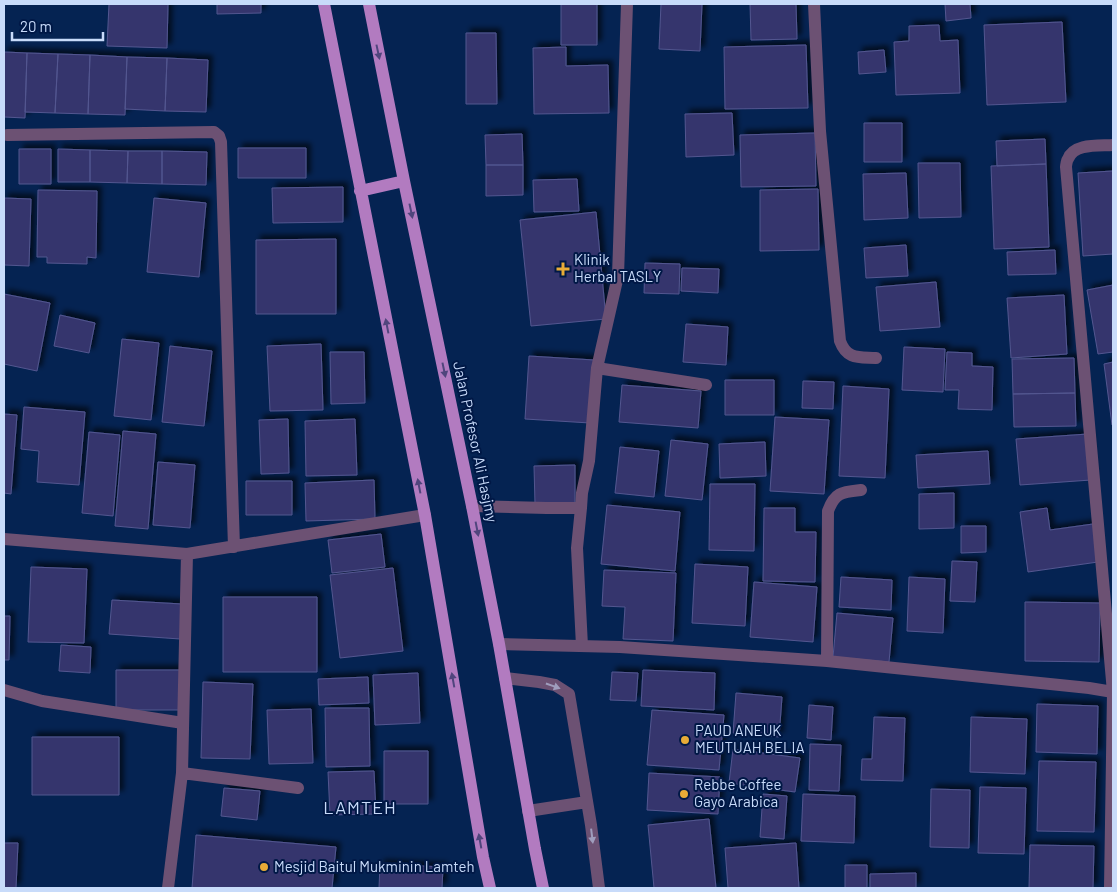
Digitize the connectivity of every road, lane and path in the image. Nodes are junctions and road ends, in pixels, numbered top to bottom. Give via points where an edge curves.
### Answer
1 (324, 4) edge
2 (369, 4) edge
3 (628, 4) edge
4 (814, 4) edge
5 (7, 135) dead end
6 (1113, 145) edge
7 (404, 181) junction
8 (360, 191) junction
9 (876, 358) dead end
10 (597, 368) junction
11 (706, 385) dead end
12 (861, 490) dead end
13 (472, 506) junction
14 (580, 508) junction
15 (425, 516) junction
16 (4, 539) edge
17 (234, 547) junction
18 (187, 554) junction
19 (500, 644) junction
20 (582, 646) junction
21 (827, 661) junction
22 (505, 678) junction
23 (4, 690) edge
24 (1113, 692) edge
25 (183, 722) junction
26 (182, 773) junction
27 (298, 788) dead end
28 (587, 802) junction
29 (528, 812) junction
30 (1112, 866) edge
31 (168, 888) edge
32 (490, 888) edge
33 (543, 888) edge
34 (599, 888) edge
35 (1110, 888) edge

1 - 8 main road
2 -> 7 main road, Jalan Profesor Ali Hasjmy
3 - 10 street via 618,276
4 - 9 street via 820,131 840,341 849,355
5 - 17 street via 214,132 219,136
6 - 24 street via 1076,149 1067,159 1066,167
7 - 8 main road
7 -> 13 main road, Jalan Profesor Ali Hasjmy
15 -> 8 main road
10 - 11 street
10 - 14 street via 589,461
12 - 21 street via 837,495 828,512
13 - 14 street
13 -> 19 main road, Jalan Profesor Ali Hasjmy
14 - 20 street via 578,548
15 - 17 street
32 -> 15 main road
16 - 18 street
17 - 18 street
18 - 25 street
19 - 20 street
19 - 22 main road, Jalan Profesor Ali Hasjmy
20 - 21 street
21 - 24 street
22 -> 28 street via 555,685 570,694
22 - 29 main road, Jalan Profesor Ali Hasjmy
23 - 25 street via 42,701
24 - 30 street
25 - 26 street
26 - 27 street
26 - 31 street
28 - 29 street
28 -> 34 street
29 - 33 main road, Jalan Profesor Ali Hasjmy
30 - 35 street

